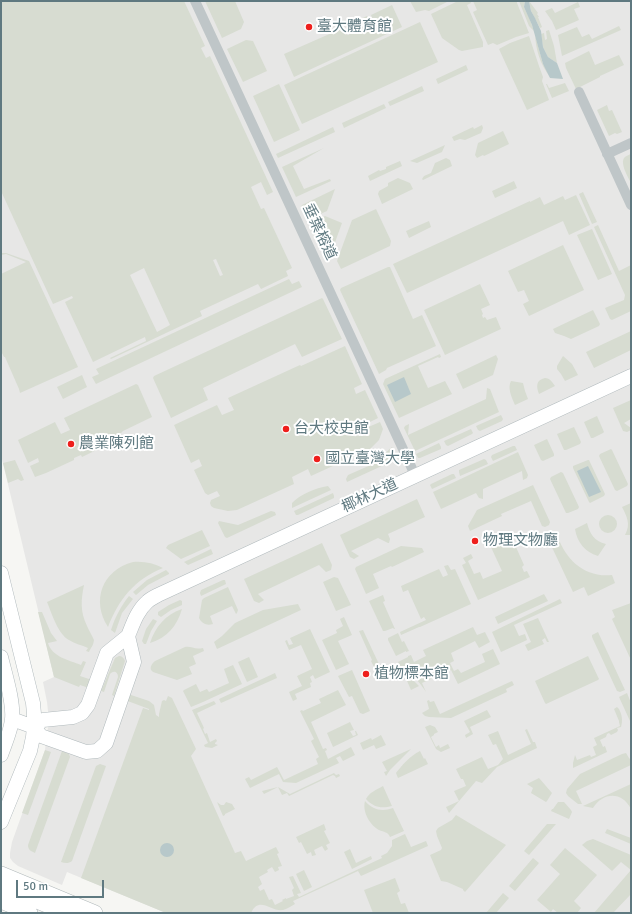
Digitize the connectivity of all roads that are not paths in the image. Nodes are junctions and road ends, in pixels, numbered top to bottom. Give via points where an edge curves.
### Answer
1 (195, 1) edge
2 (579, 92) dead end
3 (631, 143) edge
4 (607, 154) junction
5 (631, 205) edge
6 (631, 376) edge
7 (416, 476) junction
8 (1, 573) edge
9 (128, 636) junction
10 (1, 657) edge
11 (12, 719) junction
12 (34, 727) junction
13 (1, 755) edge
14 (1, 822) edge
15 (1, 875) edge
16 (1, 886) edge
17 (11, 896) edge
18 (30, 913) edge
19 (51, 913) edge
20 (66, 913) edge
21 (81, 913) edge
22 (95, 913) edge

1 - 7 street, 垂葉榕道
2 - 4 street
3 - 4 street
4 - 5 street
6 - 7 street, 椰林大道
7 - 9 street, 椰林大道 via 147,601 135,618
8 - 12 street via 34,703
9 - 12 street via 107,653 88,705 82,713 73,717 43,720
9 - 12 street via 134,662 106,743 97,751 86,752 41,736
10 - 11 street via 12,706
11 - 12 street
11 - 13 street
12 - 14 street via 30,751
15 - 17 main road
16 - 17 main road
17 - 18 main road
17 - 19 main road
17 - 20 main road
17 - 21 main road
17 - 22 main road

